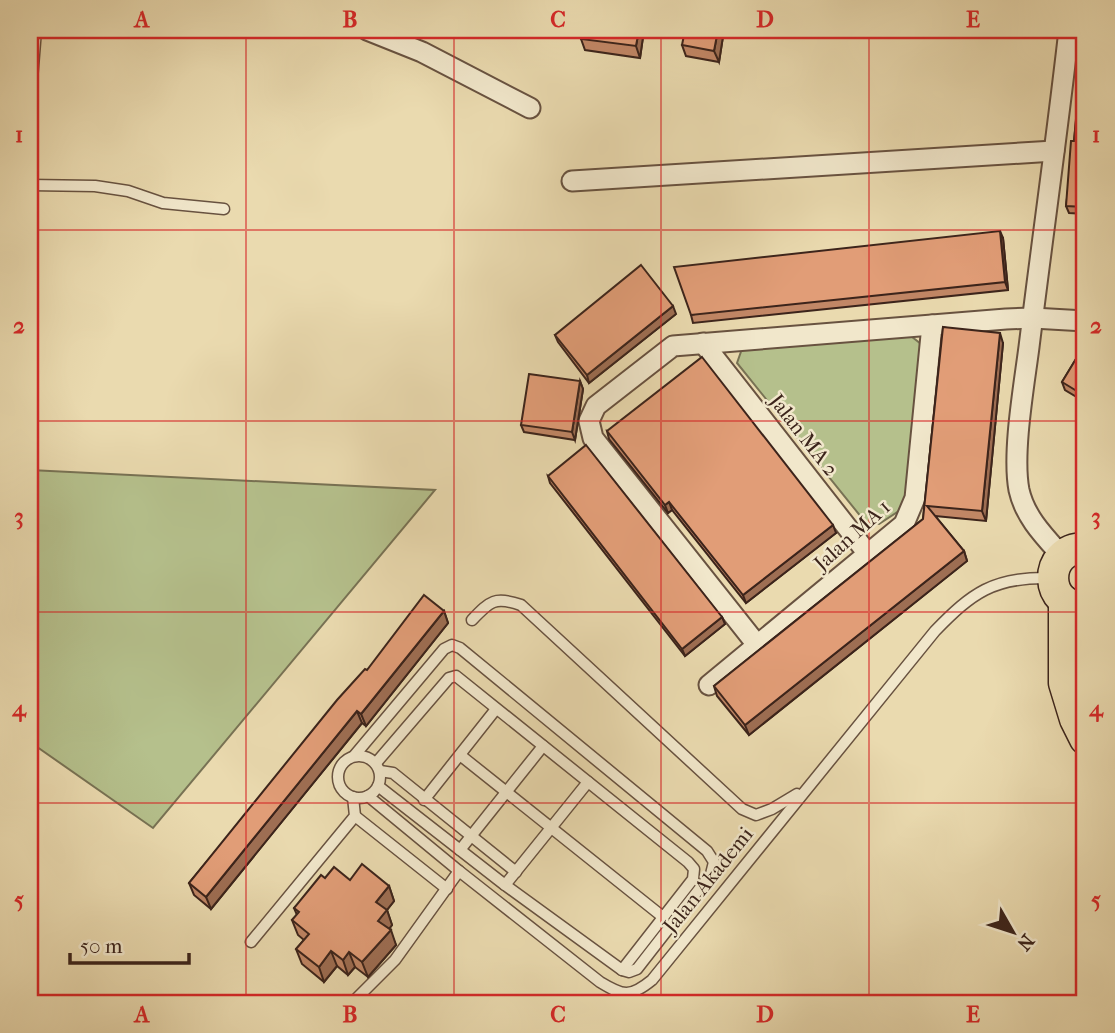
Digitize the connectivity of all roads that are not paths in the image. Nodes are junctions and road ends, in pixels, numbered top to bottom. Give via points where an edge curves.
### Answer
1 (36, 30) edge
2 (367, 30) edge
3 (1069, 30) edge
4 (30, 103) edge
5 (530, 108) dead end
6 (1054, 151) junction
7 (572, 181) dead end
8 (30, 185) edge
9 (224, 209) dead end
10 (1032, 318) junction
11 (1085, 321) edge
12 (932, 325) junction
13 (703, 343) junction
14 (868, 554) junction
15 (1070, 578) edge
16 (472, 620) dead end
17 (758, 646) junction
18 (709, 685) dead end
19 (496, 709) junction
20 (1085, 738) edge
21 (543, 746) junction
22 (460, 755) junction
23 (354, 756) junction
24 (378, 767) junction
25 (588, 782) junction
26 (378, 786) junction
27 (804, 791) junction
28 (507, 793) junction
29 (368, 796) junction
30 (353, 797) junction
31 (424, 800) junction
32 (355, 816) junction
33 (551, 828) junction
34 (471, 837) junction
35 (460, 850) junction
36 (459, 871) junction
37 (516, 872) junction
38 (506, 885) junction
39 (447, 889) junction
40 (663, 917) junction
41 (251, 942) dead end
42 (622, 970) junction
43 (352, 1003) edge

1 - 4 lane
2 - 5 street via 422,52
3 - 6 street
6 - 7 street
6 - 10 street
8 - 9 lane via 94,186 163,203
10 - 11 street
10 - 12 street
10 - 15 street via 1017,465 1019,487 1024,506
12 - 13 street
12 - 14 street, Jalan MA 1 via 915,498 904,524
13 - 14 street, Jalan MA 2
13 - 17 street via 673,346 597,406 589,421 593,438
14 - 17 street, Jalan MA 1
15 - 20 main road via 1063,683
15 - 27 lane, Jalan Akademi via 1004,581 957,609
16 - 27 lane via 489,602 505,599 521,605 742,809 756,815
17 - 18 street, Jalan MA 1
19 - 21 lane
19 - 22 lane
19 - 24 lane via 456,677 449,678
21 - 25 lane
21 - 28 lane
22 - 28 lane
22 - 31 lane
23 - 24 lane via 366,756
23 - 30 lane via 338,771 338,782
23 - 42 lane via 444,649 460,648 708,851 714,862 711,874 637,969
24 - 26 lane
24 - 31 lane via 393,773
25 - 33 lane
25 - 40 lane via 694,869 693,878
26 - 29 lane
26 - 35 lane
27 - 36 lane, Jalan Akademi via 638,992 618,993 600,982
28 - 33 lane
28 - 34 lane
29 - 30 lane
29 - 36 lane, Jalan Akademi
30 - 32 lane
31 - 34 lane
32 - 39 lane
32 - 41 lane
33 - 37 lane
33 - 40 lane
34 - 35 lane
34 - 37 lane
35 - 38 lane
36 - 39 lane
37 - 38 lane
38 - 42 lane
39 - 43 lane via 395,960
40 - 42 lane

